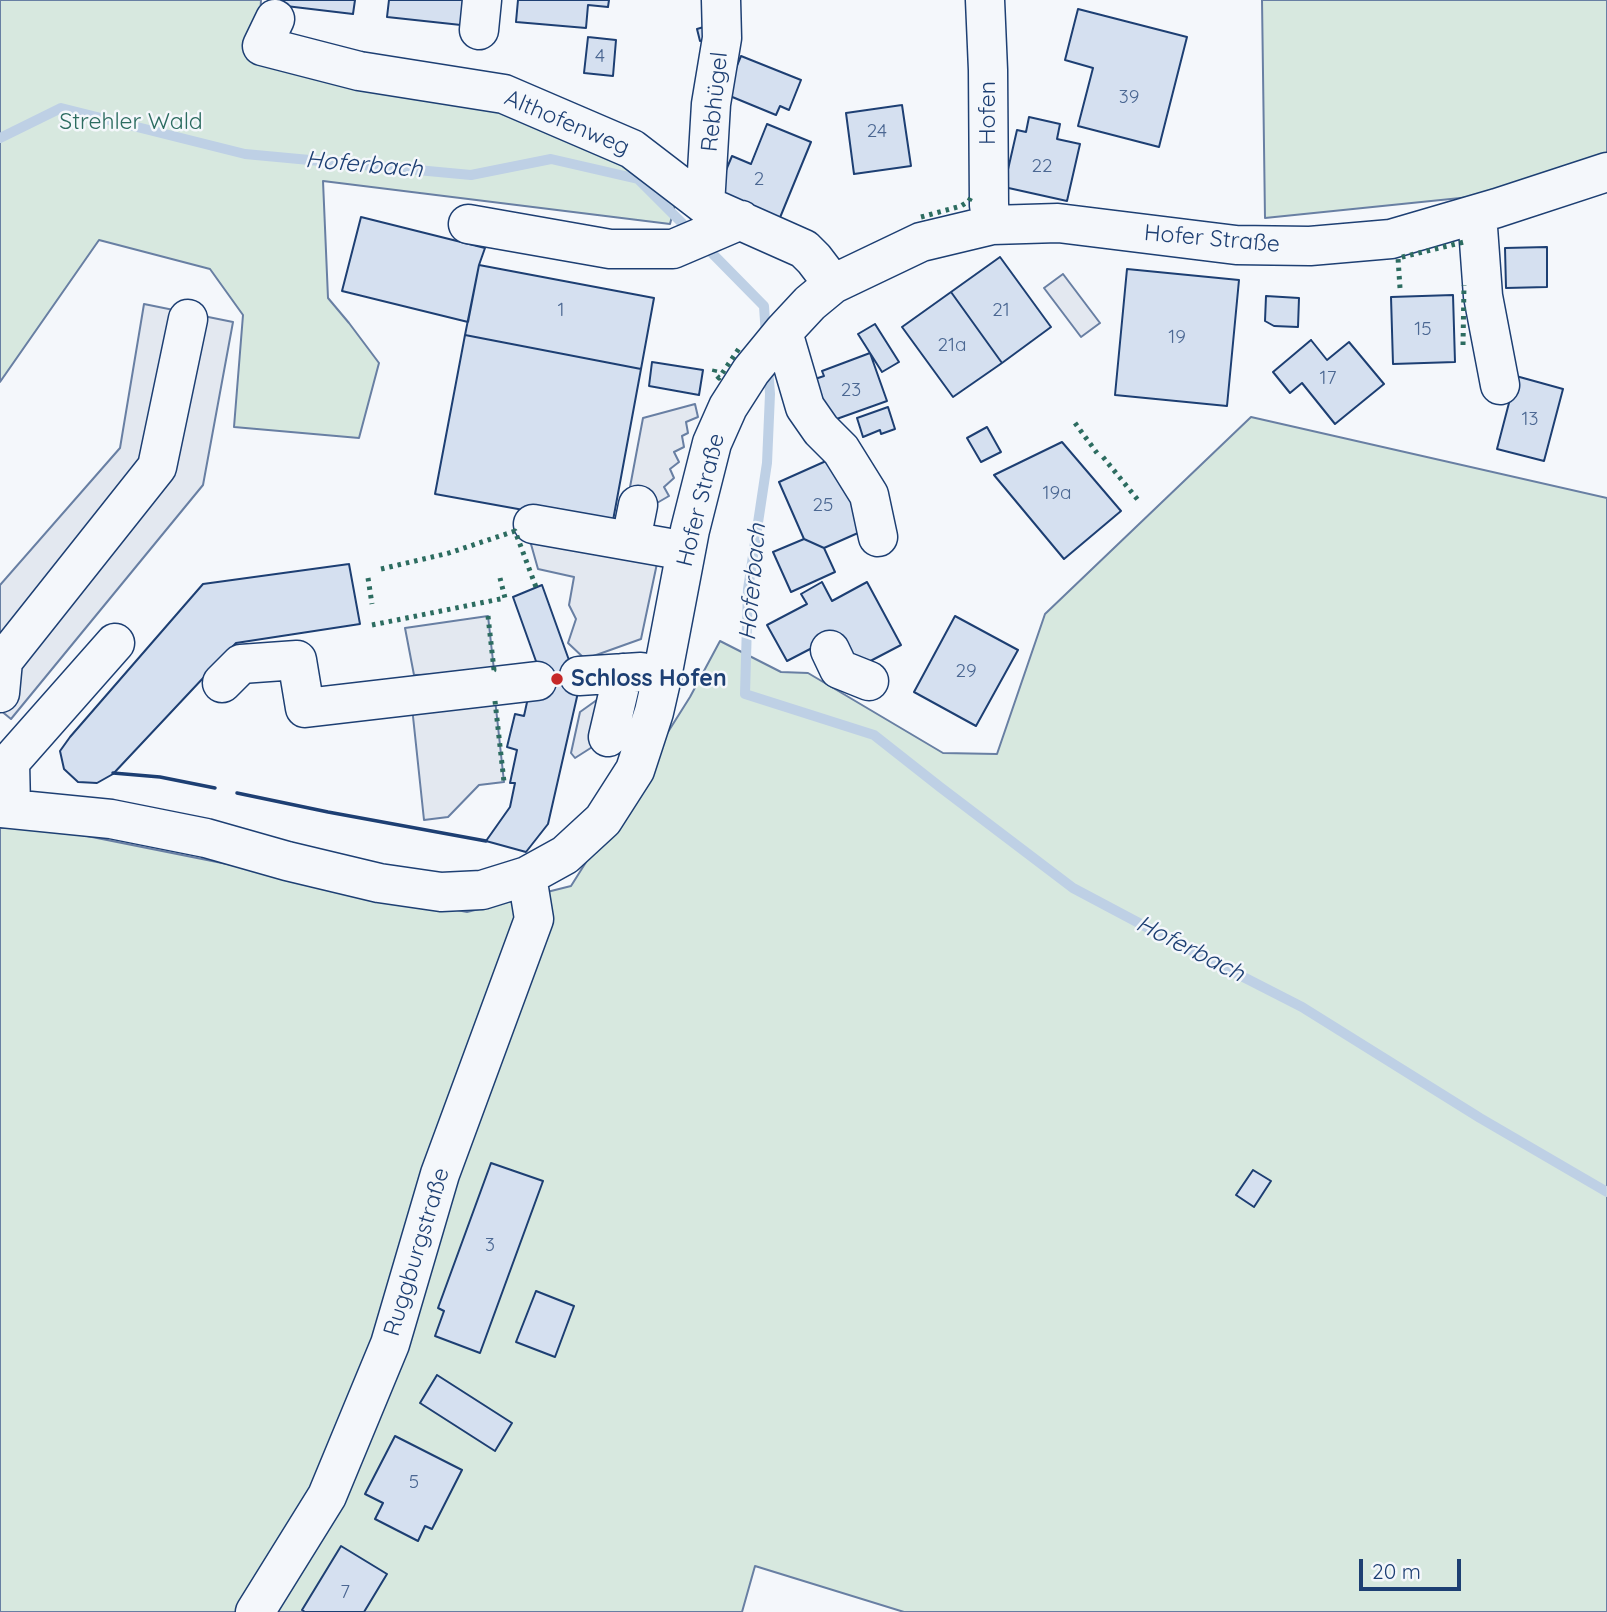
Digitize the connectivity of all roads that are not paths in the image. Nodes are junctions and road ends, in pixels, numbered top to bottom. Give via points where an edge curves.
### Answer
1 (721, 0) edge
2 (985, 0) edge
3 (269, 32) dead end
4 (1607, 172) edge
5 (1477, 214) junction
6 (721, 219) junction
7 (468, 224) dead end
8 (992, 225) junction
9 (832, 284) junction
10 (188, 319) dead end
11 (769, 348) junction
12 (1500, 385) dead end
13 (533, 524) dead end
14 (878, 537) dead end
15 (686, 551) junction
16 (115, 643) dead end
17 (830, 650) dead end
18 (662, 677) junction
19 (537, 681) dead end
20 (869, 681) dead end
21 (222, 683) dead end
22 (0, 693) edge
23 (608, 737) dead end
24 (5, 758) edge
25 (6, 808) edge
26 (527, 876) junction
27 (255, 1612) edge

1 - 6 street, Rebhügel via 722,38 711,104
2 - 8 street, Hofen
3 - 6 street, Althofenweg via 359,71 504,94 632,149
4 - 5 street, Hofer Straße
5 - 8 street, Hofer Straße via 1391,239 1310,246 1236,245 1058,223
5 - 12 street via 1494,269 1483,296
6 - 7 street via 673,249 610,249
6 - 9 street, Althofenweg via 804,249
8 - 9 street, Hofer Straße via 921,242
9 - 11 street, Hofer Straße
10 - 22 street via 157,467 3,661
11 - 14 street via 869,495
11 - 15 street, Hofer Straße via 727,407 712,443
13 - 15 street via 627,532
15 - 18 street, Hofer Straße
16 - 24 street
17 - 20 street via 839,669
18 - 23 street via 602,669
18 - 26 street, Hofer Straße via 635,770 603,820 565,855
19 - 21 street via 305,708 297,660 241,664
24 - 25 street
25 - 26 street, Hofer Straße via 111,819 206,838 379,883 442,892 482,890
26 - 27 street, Ruggburgstraße via 534,919 440,1174 390,1344 327,1496

